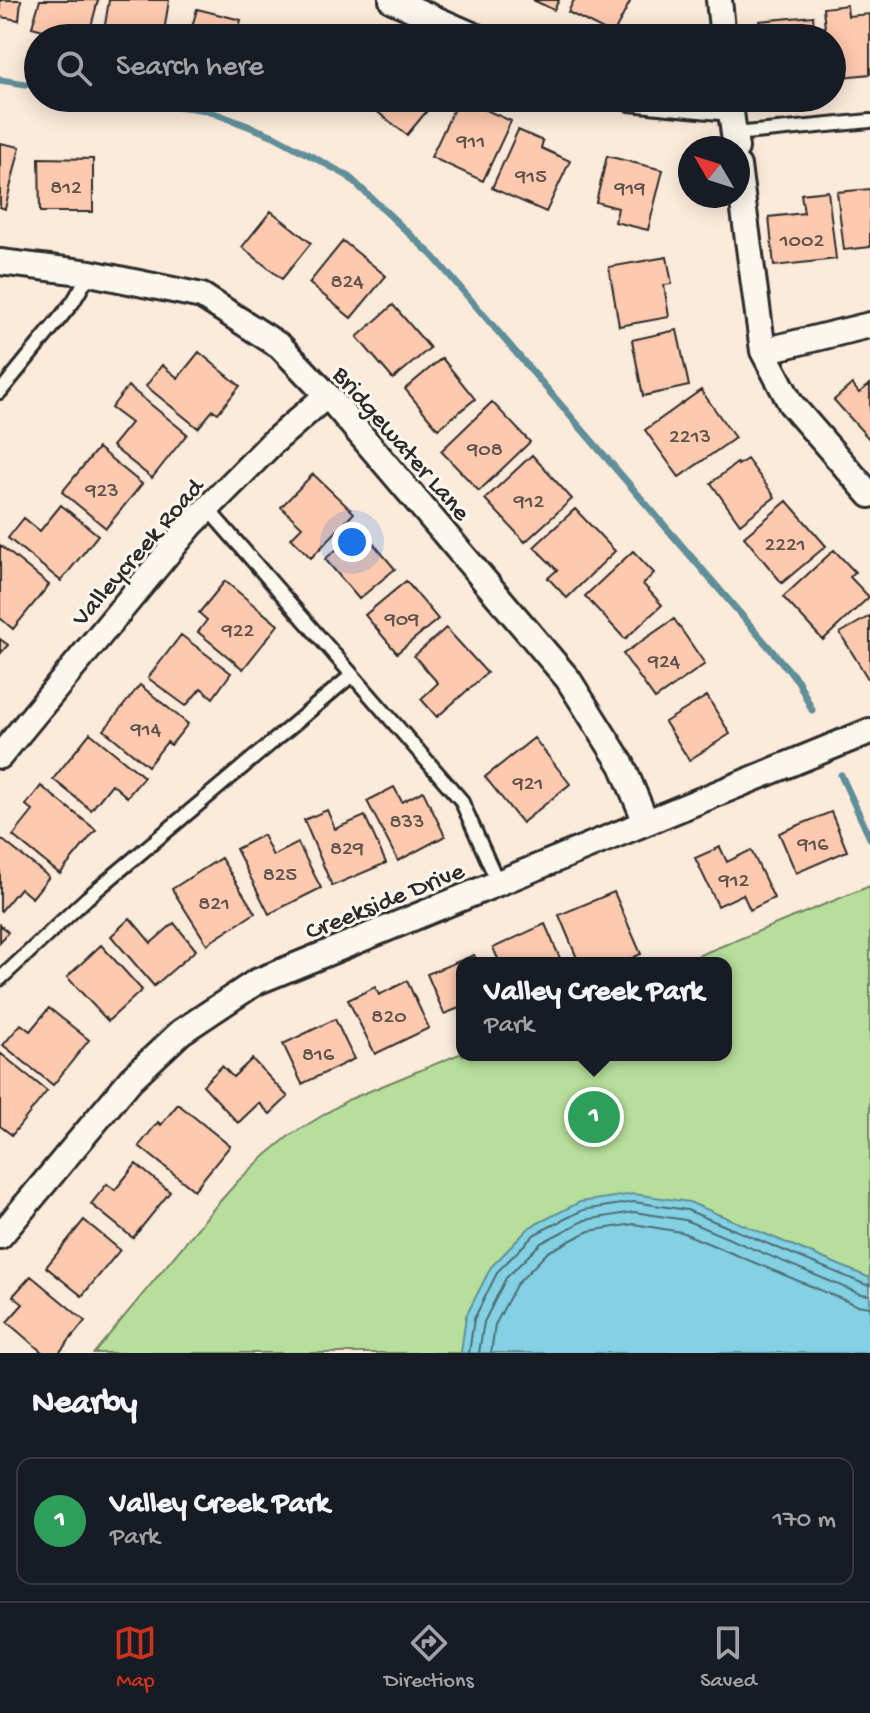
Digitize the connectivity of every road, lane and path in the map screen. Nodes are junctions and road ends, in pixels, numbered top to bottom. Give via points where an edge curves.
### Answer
1 (392, 0) edge
2 (719, 0) edge
3 (447, 24) edge
4 (722, 24) edge
5 (731, 112) edge
6 (870, 121) edge
7 (734, 136) edge
8 (750, 139) edge
9 (744, 208) edge
10 (0, 262) edge
11 (90, 273) junction
12 (870, 325) edge
13 (763, 351) junction
14 (0, 392) edge
15 (327, 395) junction
16 (870, 495) edge
17 (207, 508) junction
18 (352, 675) junction
19 (870, 731) edge
20 (0, 756) edge
21 (646, 822) junction
22 (498, 883) junction
23 (0, 979) edge
24 (0, 1236) edge

1 - 3 street
2 - 4 street
5 - 7 street
6 - 8 lane
9 - 13 street
10 - 11 street, Bridgewater Lane
11 - 14 lane
11 - 15 street, Bridgewater Lane via 202,296 280,346
12 - 13 street
13 - 16 street via 791,404
15 - 17 street, Valleycreek Road
15 - 21 street, Bridgewater Lane via 568,679 622,765
17 - 18 lane
17 - 20 street, Valleycreek Road
18 - 22 lane via 461,800
18 - 23 lane via 87,898
19 - 21 street, Creekside Drive
21 - 22 street, Creekside Drive
22 - 24 street, Creekside Drive via 256,982 181,1032 131,1079

